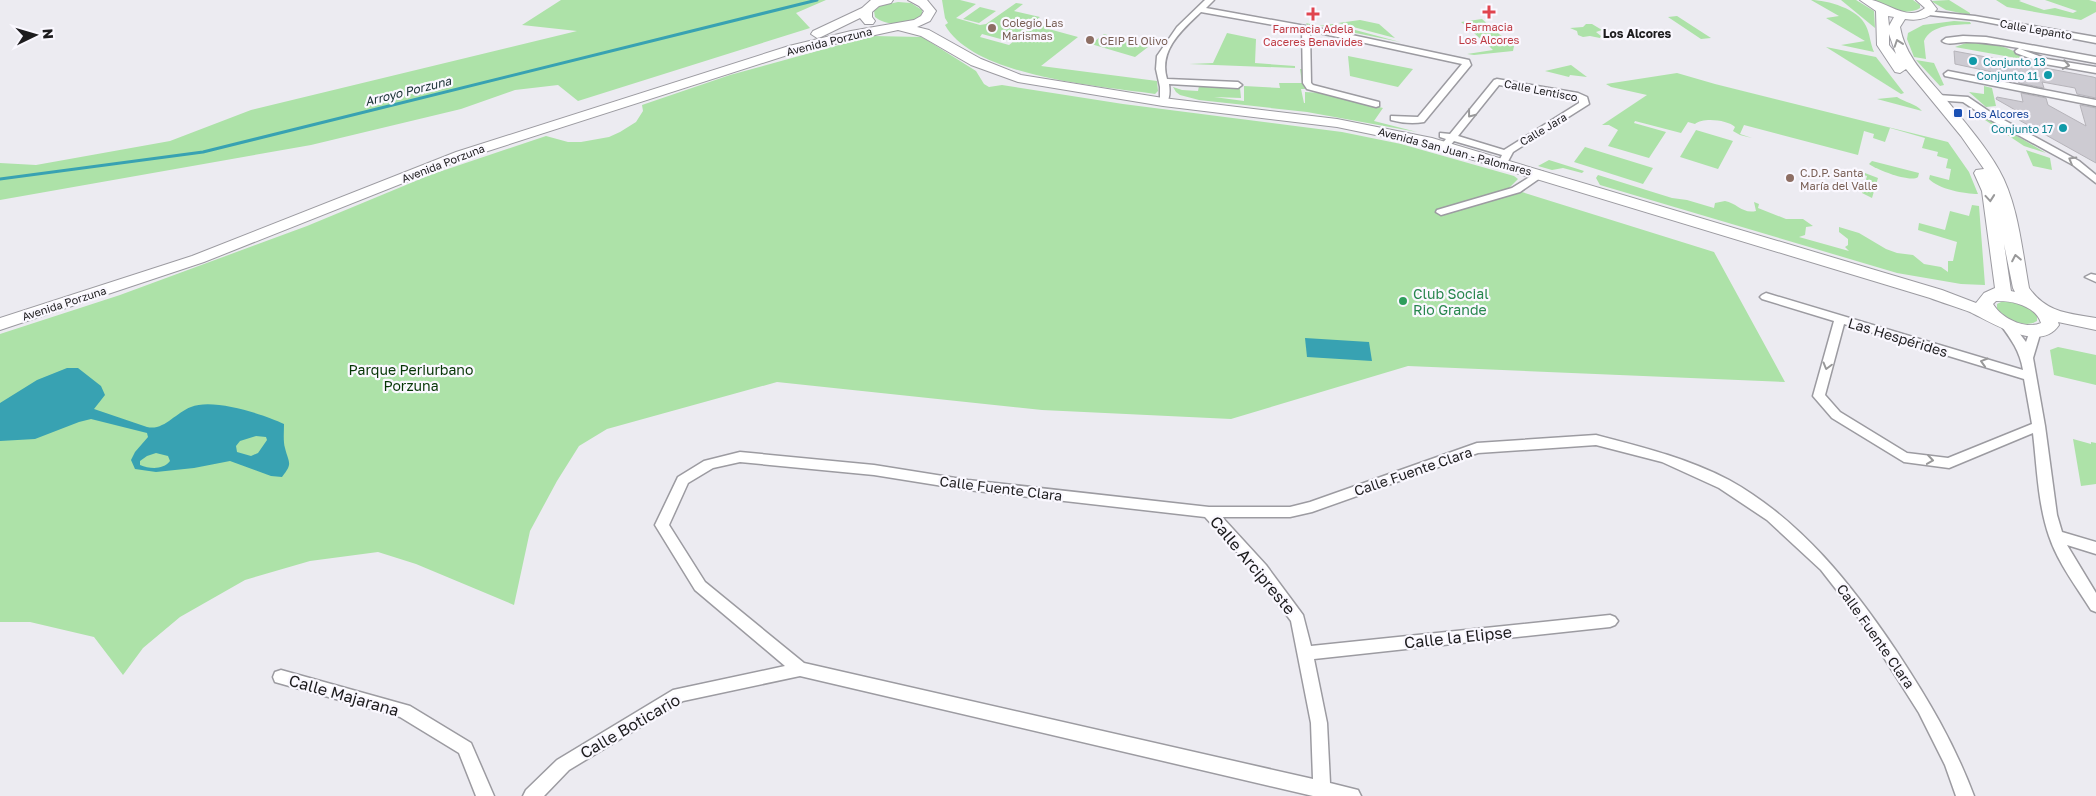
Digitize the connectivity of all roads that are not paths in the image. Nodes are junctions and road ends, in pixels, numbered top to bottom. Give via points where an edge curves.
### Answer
1 (887, 0) edge
2 (914, 0) edge
3 (1210, 0) edge
4 (1865, 1) edge
5 (1925, 4) edge
6 (869, 6) edge
7 (929, 7) edge
8 (1200, 9) junction
9 (1882, 10) junction
10 (1902, 15) junction
11 (897, 27) junction
12 (1303, 28) junction
13 (1986, 40) junction
14 (2096, 40) edge
15 (1946, 41) dead end
16 (947, 44) junction
17 (2032, 53) junction
18 (2096, 60) edge
19 (1301, 65) dead end
20 (2096, 70) edge
21 (1948, 74) dead end
22 (1164, 81) junction
23 (1238, 85) dead end
24 (1956, 91) dead end
25 (1936, 94) junction
26 (1584, 100) joint
27 (1163, 102) junction
28 (2096, 103) edge
29 (1376, 104) dead end
30 (1394, 118) dead end
31 (1447, 139) junction
32 (1505, 158) junction
33 (1539, 174) junction
34 (2096, 180) edge
35 (1441, 212) dead end
36 (1869, 274) junction
37 (1996, 296) junction
38 (1766, 297) dead end
39 (2031, 303) junction
40 (0, 317) edge
41 (1840, 319) junction
42 (2001, 321) junction
43 (2044, 323) junction
44 (0, 324) edge
45 (2096, 324) edge
46 (2096, 333) edge
47 (2027, 358) junction
48 (2030, 376) junction
49 (2039, 426) junction
50 (1209, 512) junction
51 (2056, 536) junction
52 (2096, 548) edge
53 (2096, 606) edge
54 (1610, 621) dead end
55 (1306, 653) junction
56 (800, 669) junction
57 (281, 677) dead end
58 (1322, 792) edge
59 (485, 796) edge
60 (532, 796) edge
61 (1352, 796) edge
62 (1965, 796) edge

1 - 6 street, Avenida Porzuna
2 - 7 street
3 - 8 street
4 - 9 street
5 - 10 street via 1914,16
5 - 14 street, Calle Lepanto via 1975,18
6 - 11 street, Avenida San Juan - Palomares via 866,18 869,21 880,26
6 - 40 street, Avenida Porzuna via 789,45 522,127 428,160 199,251
7 - 11 street, Avenida Porzuna via 918,23
7 - 16 street via 938,34
8 - 12 street
8 - 22 street via 1172,38 1160,60
9 - 10 street
9 -> 37 street via 1883,44 1957,138 1980,170 1990,191 2003,287
25 -> 10 street via 1904,58 1896,40 1894,27
11 - 16 street, Avenida San Juan - Palomares via 925,33
11 - 44 street, Avenida Porzuna via 793,50 470,152 198,259
12 - 19 street
12 - 29 street via 1307,83 1310,87
12 - 30 street via 1466,62 1467,65 1421,120 1414,122
13 - 15 street via 1963,38
13 - 17 street
13 - 17 street via 1997,38
16 - 27 street, Avenida San Juan - Palomares via 984,66 1018,78
17 - 18 street
17 -> 20 street
21 - 28 street
22 - 23 street
22 - 27 street via 1166,92
24 - 25 street
34 -> 25 street via 2080,166 1966,99
39 -> 25 street via 2021,288 2002,190 1991,169
26 -> 31 street, Calle Lentisco via 1575,95 1497,82
26 - 32 street, Calle Jara via 1584,104
27 - 31 street, Avenida San Juan - Palomares
31 - 32 street, Avenida San Juan - Palomares
32 - 33 street, Avenida San Juan - Palomares
33 - 35 street via 1516,190
33 - 36 street, Avenida San Juan - Palomares
36 - 37 street via 1936,289
36 - 42 street via 1956,301
37 - 39 street via 2015,297
37 - 42 street via 1984,304
38 - 41 street, Las Hespérides
39 - 43 street
48 -> 41 street, Las Hespérides
41 -> 49 street via 1819,396 1836,415 1904,457 1949,463
42 - 43 street
42 - 47 street via 2018,338
43 - 45 street
43 - 46 street
43 - 47 street
47 - 48 street
48 - 49 street
49 - 51 street via 2050,515
50 - 55 street, Calle Arcipreste via 1261,569 1298,619
50 - 56 street, Calle Fuente Clara via 781,460 740,458 709,464 683,480 662,525 700,586
50 - 62 street, Calle Fuente Clara via 1290,512 1312,507 1477,448 1596,440 1666,458 1724,484 1772,516 1826,566 1865,616 1925,708 1953,763
51 - 52 street
51 - 53 street
54 - 55 street, Calle la Elipse
55 - 58 street, Calle Arcipreste via 1319,723
56 - 58 street, Calle Fuente Clara
56 - 60 street, Calle Boticario via 679,695 564,765
57 - 59 street, Calle Majarana via 404,711 466,748
58 - 61 street, Calle Fuente Clara

